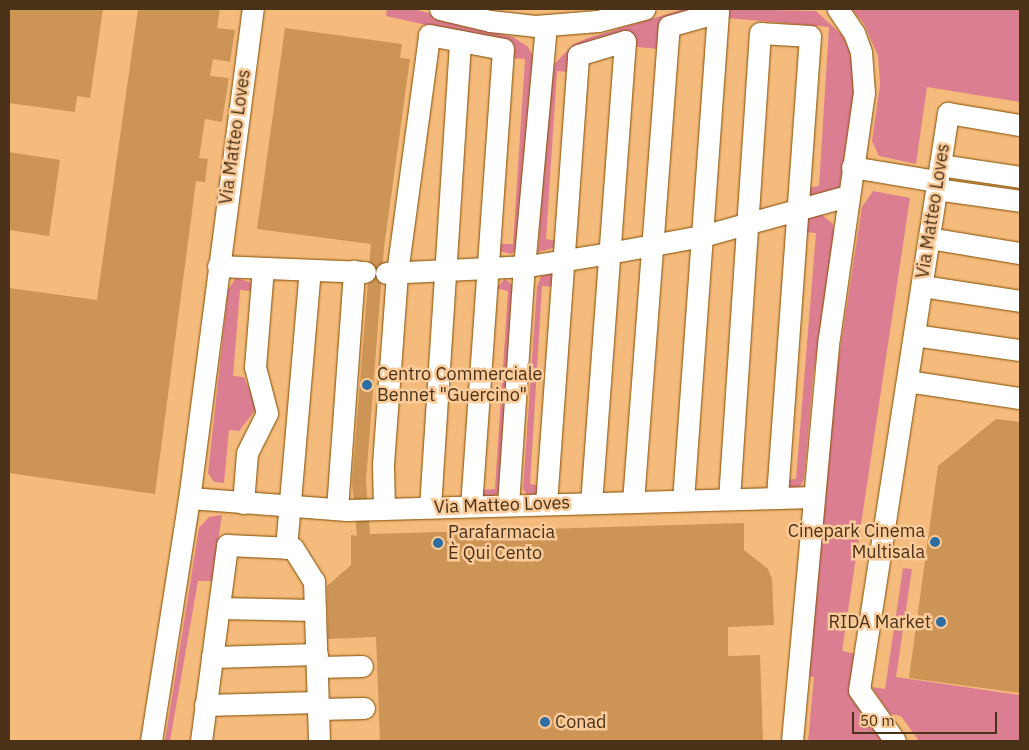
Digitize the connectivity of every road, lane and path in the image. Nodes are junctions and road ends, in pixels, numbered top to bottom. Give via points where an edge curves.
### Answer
1 (253, 9) edge
2 (440, 9) edge
3 (644, 9) edge
4 (837, 12) edge
5 (546, 26) junction
6 (460, 41) junction
7 (1020, 125) edge
8 (852, 167) junction
9 (1020, 177) edge
10 (938, 178) junction
11 (847, 196) junction
12 (1020, 201) edge
13 (798, 210) junction
14 (747, 223) junction
15 (702, 236) junction
16 (929, 238) junction
17 (653, 246) junction
18 (1020, 253) edge
19 (609, 254) junction
20 (563, 261) junction
21 (218, 266) junction
22 (524, 266) junction
23 (263, 268) junction
24 (488, 268) junction
25 (310, 270) junction
26 (446, 271) junction
27 (375, 272) junction
28 (922, 286) junction
29 (1020, 301) edge
30 (914, 335) junction
31 (1020, 350) edge
32 (907, 381) junction
33 (1020, 398) edge
34 (814, 497) junction
35 (190, 498) junction
36 (777, 498) junction
37 (729, 499) junction
38 (683, 500) junction
39 (633, 502) junction
40 (243, 503) junction
41 (591, 503) junction
42 (546, 504) junction
43 (508, 505) junction
44 (289, 506) junction
45 (471, 506) junction
46 (430, 507) junction
47 (337, 509) junction
48 (384, 509) junction
49 (286, 548) junction
50 (219, 608) junction
51 (315, 610) junction
52 (212, 657) junction
53 (317, 660) junction
54 (362, 666) dead end
55 (206, 705) junction
56 (318, 706) junction
57 (364, 708) dead end
58 (151, 741) edge
59 (201, 741) edge
60 (319, 741) edge
61 (792, 741) edge
62 (895, 741) edge

1 - 21 street, Via Matteo Loves
2 - 5 street via 490,21
3 - 5 street via 598,21
4 - 8 street via 861,52 864,93
5 - 22 street
6 - 24 street via 504,49
6 - 26 street
6 - 27 street via 429,35
7 - 10 street, Via Matteo Loves via 948,113
8 - 10 street
8 - 11 street
9 - 10 street
10 - 12 street
10 - 16 street, Via Matteo Loves
11 - 13 street
11 - 34 street
13 - 14 street
13 - 14 street via 810,36 760,33
13 - 36 street
14 - 15 street
14 - 37 street
15 - 17 street
15 - 17 street via 718,12 670,26
15 - 38 street
16 - 18 street
16 - 28 street, Via Matteo Loves
17 - 19 street
17 - 39 street
19 - 20 street
19 - 20 street via 625,41 578,55
19 - 41 street
20 - 22 street
20 - 42 street
21 - 23 street
21 - 35 street, Via Matteo Loves
22 - 24 street
22 - 43 street
23 - 25 street
23 - 40 street via 255,367 266,413 248,453
24 - 26 street
24 - 45 street
25 - 27 street
25 - 44 street
26 - 27 street
26 - 46 street
27 - 47 street
27 - 48 street
28 - 29 street
28 - 30 street, Via Matteo Loves
30 - 31 street
30 - 32 street, Via Matteo Loves
32 - 33 street
32 - 62 street, Via Matteo Loves via 860,690
34 - 36 street, Via Matteo Loves
34 - 61 street
35 - 40 street, Via Matteo Loves
35 - 58 street, Via Matteo Loves
36 - 37 street, Via Matteo Loves
37 - 38 street, Via Matteo Loves
38 - 39 street, Via Matteo Loves
39 - 41 street, Via Matteo Loves
40 - 44 street, Via Matteo Loves
41 - 42 street, Via Matteo Loves
42 - 43 street, Via Matteo Loves
43 - 45 street, Via Matteo Loves
44 - 47 street, Via Matteo Loves
44 - 49 street
45 - 46 street, Via Matteo Loves
46 - 48 street, Via Matteo Loves
47 - 48 street, Via Matteo Loves
49 - 50 street via 227,545
49 - 51 street via 293,548 314,581
50 - 51 street
50 - 52 street
51 - 53 street
52 - 53 street
52 - 55 street
53 - 54 street
53 - 56 street
55 - 56 street
55 - 59 street
56 - 57 street
56 - 60 street

